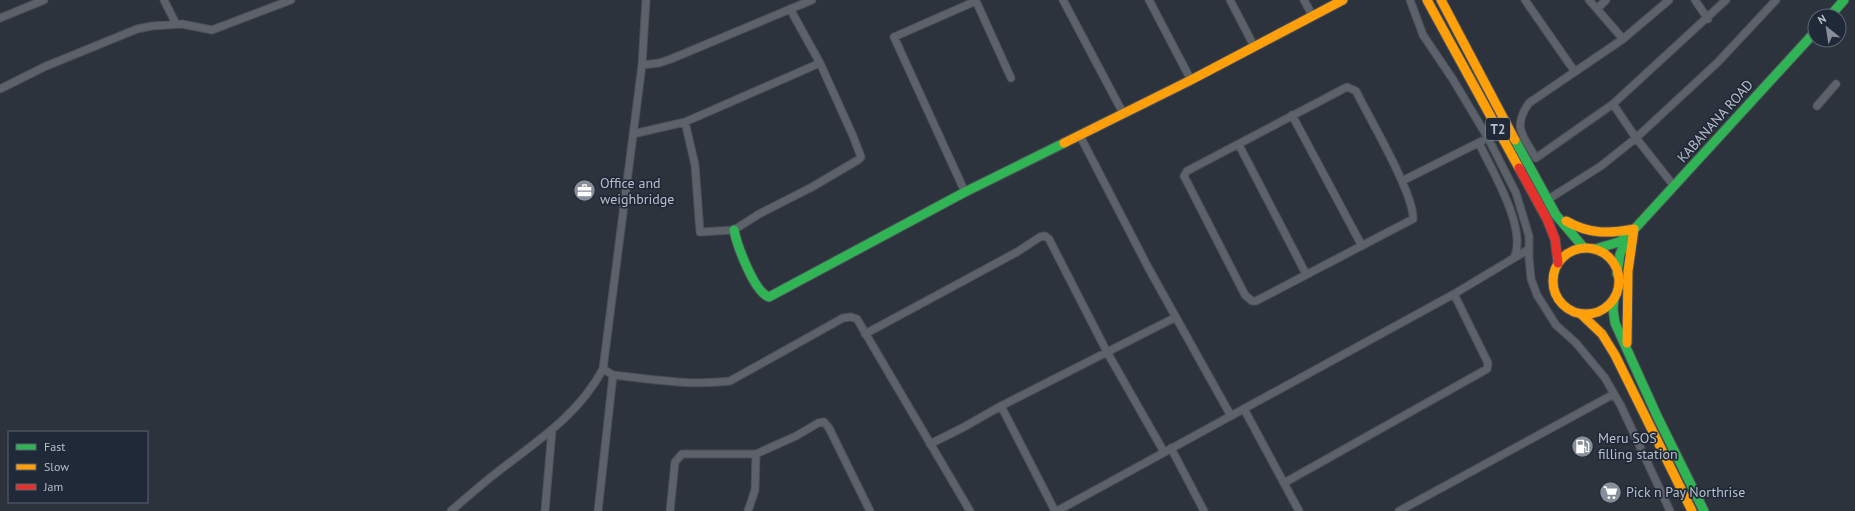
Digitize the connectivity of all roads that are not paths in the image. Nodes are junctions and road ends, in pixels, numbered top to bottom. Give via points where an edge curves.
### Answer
1 (41, 0) edge
2 (164, 0) edge
3 (290, 0) edge
4 (646, 0) edge
5 (812, 0) edge
6 (1063, 0) edge
7 (1149, 0) edge
8 (1230, 0) edge
9 (1304, 0) edge
10 (1344, 0) edge
11 (1410, 0) edge
12 (1427, 0) edge
13 (1441, 0) edge
14 (1525, 0) edge
15 (1589, 0) edge
16 (1606, 0) edge
17 (1669, 0) edge
18 (1694, 0) edge
19 (1726, 0) edge
20 (1775, 0) edge
21 (1844, 0) edge
22 (976, 1) edge
23 (1837, 8) edge
24 (790, 9) junction
25 (1597, 9) junction
26 (1312, 16) junction
27 (0, 18) edge
28 (1708, 19) junction
29 (176, 24) junction
30 (1623, 39) junction
31 (1807, 41) edge
32 (1254, 46) junction
33 (820, 63) junction
34 (642, 65) junction
35 (1575, 72) junction
36 (1011, 78) dead end
37 (1191, 80) junction
38 (1836, 84) dead end
39 (0, 89) edge
40 (1613, 104) junction
41 (1817, 106) dead end
42 (1123, 113) junction
43 (1292, 115) junction
44 (685, 122) junction
45 (633, 134) junction
46 (1080, 136) junction
47 (1488, 138) junction
48 (1636, 138) junction
49 (1479, 143) junction
50 (1239, 145) junction
51 (1402, 181) junction
52 (1674, 186) junction
53 (965, 192) junction
54 (1547, 200) junction
55 (1556, 215) junction
56 (734, 230) junction
57 (1632, 232) junction
58 (1362, 246) junction
59 (1584, 248) junction
60 (1529, 249) junction
61 (1595, 249) junction
62 (1514, 258) junction
63 (1558, 263) junction
64 (1306, 274) junction
65 (1617, 274) junction
66 (1454, 294) junction
67 (1614, 299) junction
68 (1581, 314) junction
69 (1176, 318) junction
70 (865, 334) junction
71 (1627, 348) junction
72 (1107, 352) junction
73 (603, 369) junction
74 (613, 375) junction
75 (1614, 394) junction
76 (1001, 406) junction
77 (1244, 409) junction
78 (1231, 416) junction
79 (552, 430) junction
80 (930, 444) junction
81 (1167, 450) junction
82 (756, 454) junction
83 (1284, 483) junction
84 (1412, 504) junction
85 (451, 511) edge
86 (545, 511) edge
87 (598, 511) edge
88 (670, 511) edge
89 (748, 511) edge
90 (870, 511) edge
91 (970, 511) edge
92 (1056, 511) edge
93 (1204, 511) edge
94 (1299, 511) edge
95 (1399, 511) edge
96 (1416, 511) edge
97 (1670, 511) edge
98 (1692, 511) edge
99 (1704, 511) edge

1 - 27 street
2 - 29 street
3 - 29 street via 212,30
4 - 34 street
5 - 24 street
6 - 42 street
7 - 37 street
8 - 32 street
9 - 26 street
10 - 26 main road
11 - 47 street via 1423,35
12 - 63 main road, T2 via 1547,219 1555,240
13 - 54 main road, T2
14 - 35 street
15 - 25 street
16 - 25 street
17 - 30 street
18 - 28 street
19 - 28 street
20 - 48 street via 1718,62
21 - 23 main road
22 - 36 street
22 - 53 street via 894,37
24 - 33 street
24 - 34 street via 671,59
25 - 30 street
26 - 32 main road
28 - 40 street
29 - 39 street via 137,29 44,67
30 - 35 street
31 - 52 main road, KABANANA ROAD
32 - 37 main road
33 - 44 street
33 - 56 street via 861,157
34 - 45 street
35 - 40 street via 1529,103 1521,114 1522,135 1536,158
37 - 42 main road
38 - 41 street
40 - 48 street
42 - 46 main road
43 - 50 street
43 - 51 street via 1347,87 1353,89
43 - 58 street
44 - 45 street
44 - 56 street via 695,165 700,232
45 - 73 street
46 - 53 main road
46 - 69 street
47 - 49 street
47 - 60 street via 1516,193 1529,236
48 - 52 street
48 - 54 street via 1601,166
49 - 51 street
49 - 62 street via 1510,210 1516,237
50 - 64 street
50 - 64 street via 1187,171 1184,176 1245,295 1256,301
51 - 58 street via 1412,207 1413,219
52 - 57 main road, KABANANA ROAD
53 - 56 main road via 769,297 751,276 741,259
54 - 55 main road, T2
55 - 57 main road via 1580,230 1607,235
55 - 59 main road, T2
57 - 61 main road via 1619,242
57 - 65 main road via 1622,247
57 - 71 main road via 1628,269
58 - 64 street
59 - 61 main road
59 - 63 main road via 1567,254
60 - 62 street
60 - 75 street via 1531,279 1537,295 1556,325 1593,362
61 - 65 main road via 1609,259
62 - 66 street
63 - 68 main road, T2 via 1553,277 1557,297 1567,308
65 - 67 main road via 1619,282
66 - 77 street
66 - 83 street via 1488,363 1487,369
67 - 68 main road via 1598,313
67 - 71 main road via 1616,323
68 - 98 main road, T2 via 1602,334 1615,355
69 - 72 street
69 - 78 street
70 - 72 street via 1045,236 1049,239
70 - 74 street via 857,319 843,318 730,381 692,383
70 - 80 street
71 - 99 main road
72 - 76 street
72 - 81 street
73 - 74 street
73 - 79 street via 581,403
74 - 87 street
75 - 84 street
75 - 97 street
76 - 80 street
76 - 92 street
77 - 78 street
77 - 83 street
78 - 81 street
79 - 85 street via 491,476
79 - 86 street
80 - 91 street
81 - 92 street
81 - 93 street
82 - 88 street via 682,454 675,462
82 - 89 street via 755,490
82 - 90 street via 824,422
83 - 94 street
84 - 95 street
84 - 96 street

